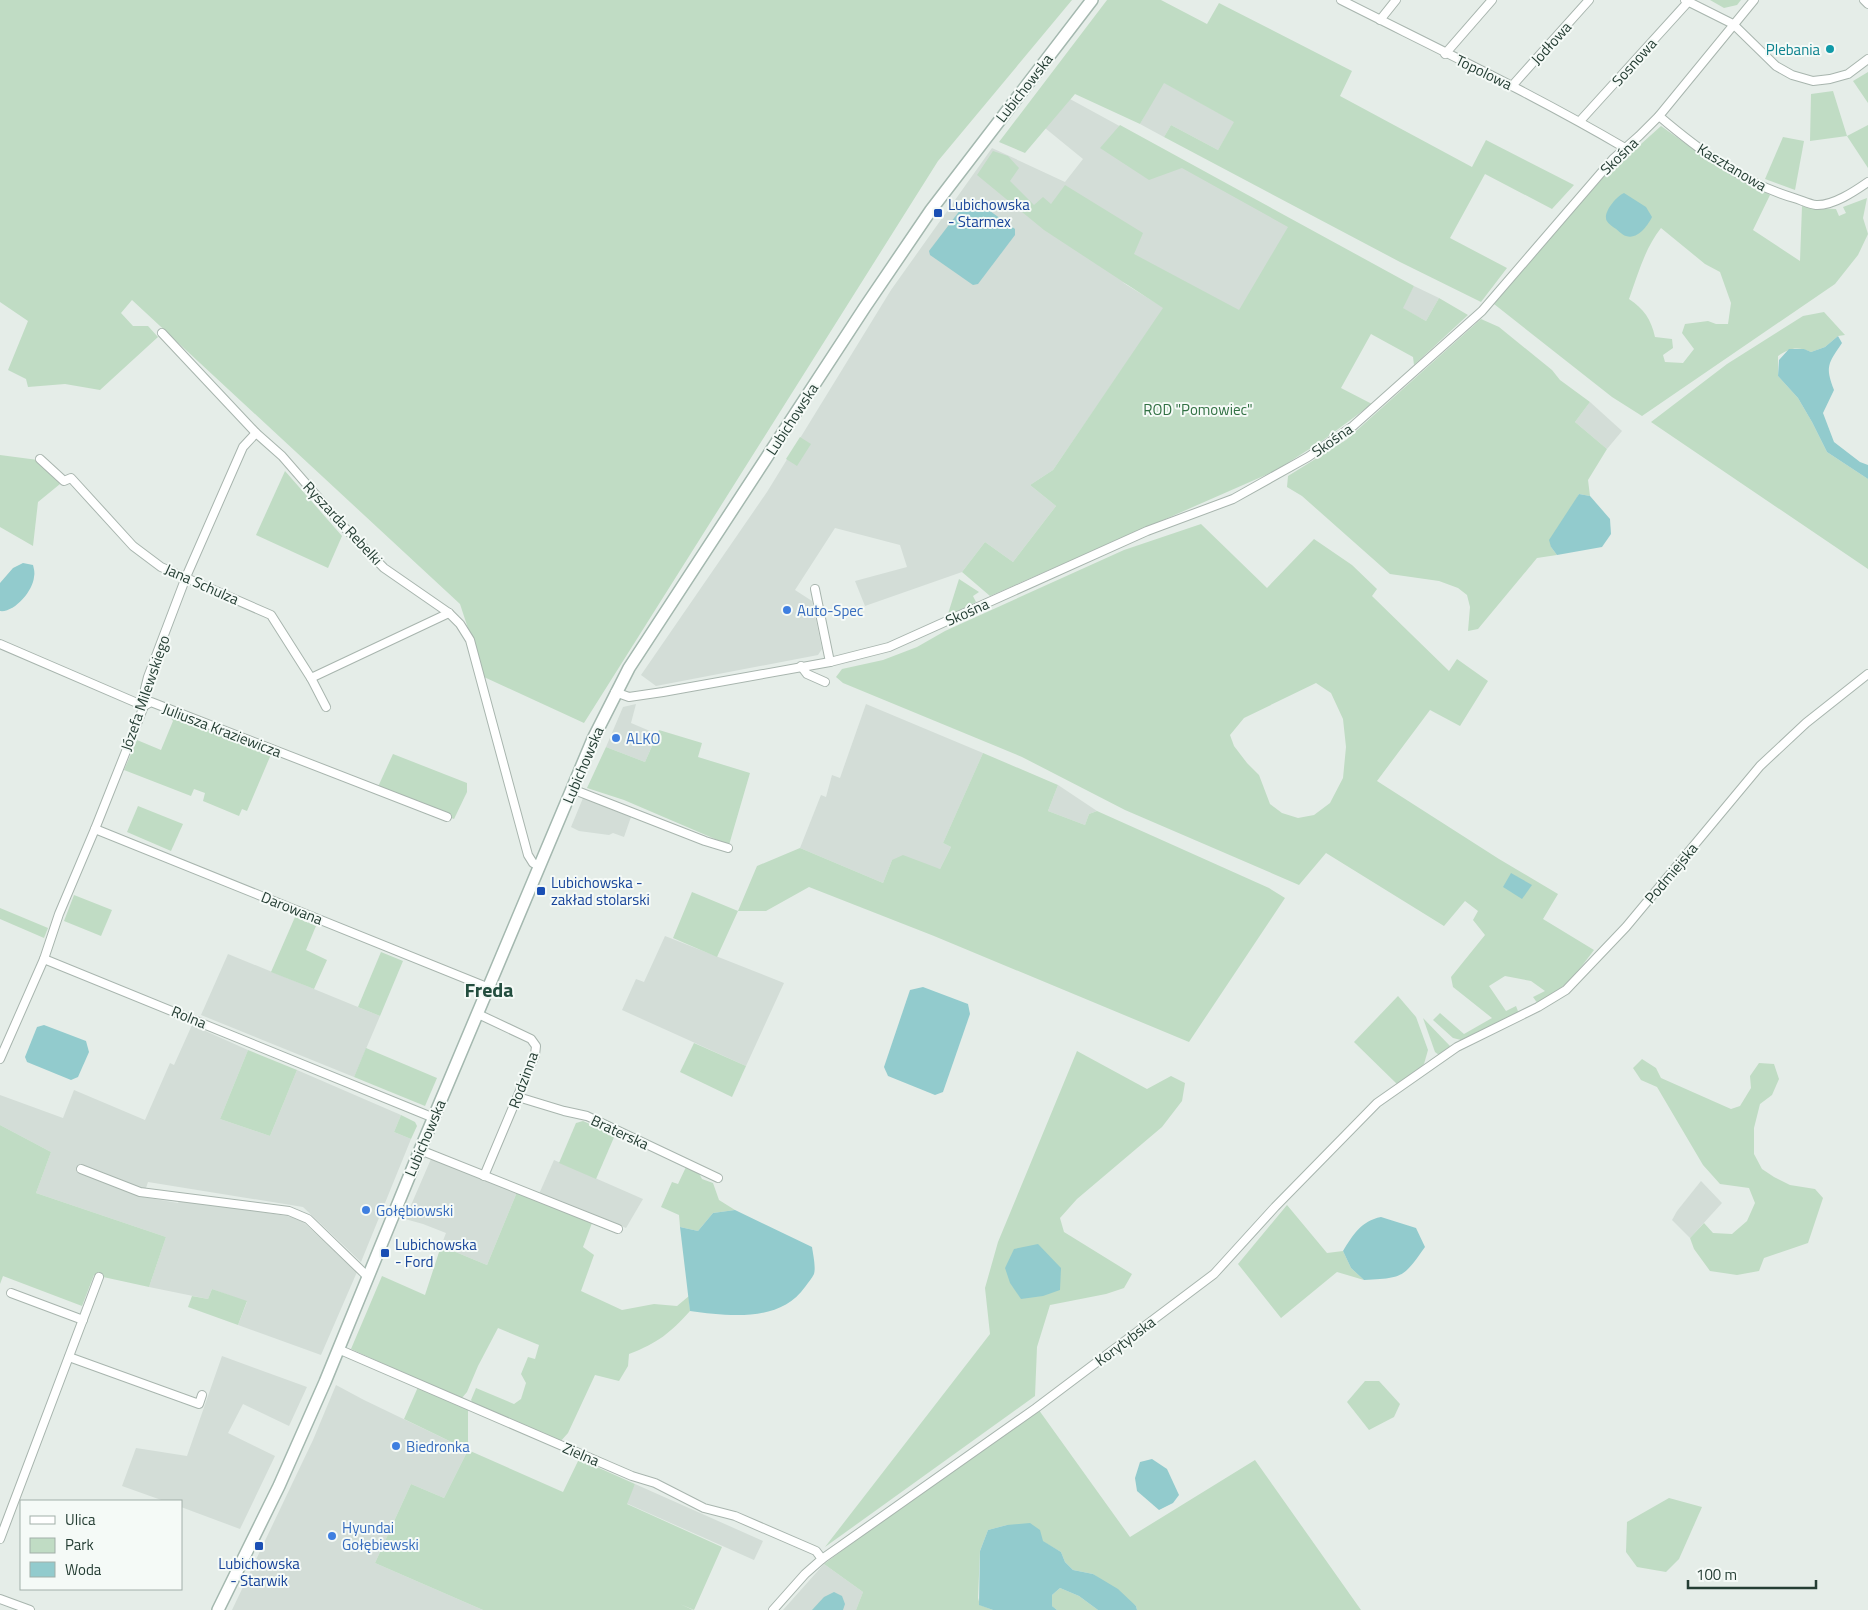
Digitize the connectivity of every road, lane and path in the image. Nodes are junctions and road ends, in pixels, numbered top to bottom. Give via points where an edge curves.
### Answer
1 (1092, 0) edge
2 (1341, 0) edge
3 (1396, 0) edge
4 (1492, 0) edge
5 (1589, 0) edge
6 (1754, 0) edge
7 (1864, 0) edge
8 (1687, 1) edge
9 (1868, 4) edge
10 (1380, 20) junction
11 (1733, 24) junction
12 (1446, 54) junction
13 (1868, 59) edge
14 (1512, 86) junction
15 (1659, 116) junction
16 (1580, 122) junction
17 (1625, 148) junction
18 (1868, 182) edge
19 (162, 333) dead end
20 (256, 433) junction
21 (40, 459) dead end
22 (186, 577) junction
23 (815, 589) dead end
24 (449, 614) junction
25 (0, 644) edge
26 (830, 662) junction
27 (802, 666) junction
28 (1868, 674) edge
29 (311, 678) junction
30 (825, 682) dead end
31 (615, 692) junction
32 (144, 706) junction
33 (326, 707) dead end
34 (572, 789) junction
35 (447, 817) dead end
36 (95, 829) junction
37 (728, 848) dead end
38 (539, 866) junction
39 (44, 959) junction
40 (489, 988) junction
41 (478, 1014) junction
42 (1457, 1047) joint
43 (0, 1059) edge
44 (518, 1097) junction
45 (434, 1118) junction
46 (420, 1150) junction
47 (81, 1169) dead end
48 (484, 1176) junction
49 (718, 1178) dead end
50 (618, 1229) dead end
51 (98, 1277) dead end
52 (368, 1277) junction
53 (12, 1293) dead end
54 (83, 1320) junction
55 (338, 1349) junction
56 (69, 1356) junction
57 (202, 1395) dead end
58 (0, 1539) edge
59 (822, 1559) junction
60 (0, 1598) edge
61 (30, 1610) edge
62 (218, 1610) edge
63 (773, 1610) edge

1 - 31 street, Lubichowska via 931,210
2 - 10 street, Topolowa
3 - 10 street
4 - 12 street
5 - 14 street, Jodłowa
6 - 11 street, Skośna
7 - 9 street
8 - 11 street
8 - 16 street, Sosnowa
10 - 12 street, Topolowa
11 - 13 street via 1776,66 1813,81 1848,74
11 - 15 street, Skośna
12 - 14 street, Topolowa
14 - 16 street, Topolowa
15 - 17 street, Skośna
15 - 18 street, Kasztanowa via 1735,172 1775,193 1817,205 1844,198
16 - 17 street, Topolowa
17 - 26 street, Skośna via 1482,311 1360,420 1308,457 1233,499 1147,531 889,647
19 - 20 street, Ryszarda Rebelki
20 - 22 street, Józefa Milewskiego via 243,447
20 - 24 street, Ryszarda Rebelki via 282,456 384,568
21 - 22 street, Jana Schulza via 64,481 72,478 134,546 161,567
22 - 29 street, Jana Schulza via 271,615
22 - 32 street, Józefa Milewskiego via 148,677
23 - 26 street
24 - 29 street
24 - 38 street, Ryszarda Rebelki via 470,640 528,855
25 - 32 street, Juliusza Kraziewicza
26 - 27 street, Skośna
27 - 30 street via 807,674
27 - 31 street, Skośna via 629,697
28 - 42 street, Podmiejska via 1806,723 1760,766 1626,927 1566,990
29 - 33 street, Jana Schulza
31 - 34 street, Lubichowska
32 - 35 street, Juliusza Kraziewicza via 151,702
32 - 36 street, Józefa Milewskiego
34 - 37 street
34 - 38 street, Lubichowska
36 - 39 street, Józefa Milewskiego
36 - 40 street, Darowana
38 - 40 street, Lubichowska
39 - 43 street
39 - 45 street, Rolna
40 - 41 street, Lubichowska
41 - 44 street, Rodzinna via 531,1040 536,1046
41 - 45 street, Lubichowska
42 - 59 street, Korytybska via 1377,1103 1214,1274 1036,1408
44 - 48 street, Rodzinna
44 - 49 street, Braterska via 587,1116
45 - 46 street, Lubichowska
46 - 48 street
46 - 52 street, Lubichowska
47 - 52 street via 140,1192 299,1214
48 - 50 street
51 - 54 street
52 - 55 street, Lubichowska
53 - 54 street
54 - 56 street
55 - 59 street, Zielna via 632,1476 655,1483 698,1506 735,1516 807,1547
55 - 62 street, Lubichowska via 286,1469
56 - 57 street via 199,1404
56 - 58 street
59 - 63 street, Korytybska
60 - 61 street

